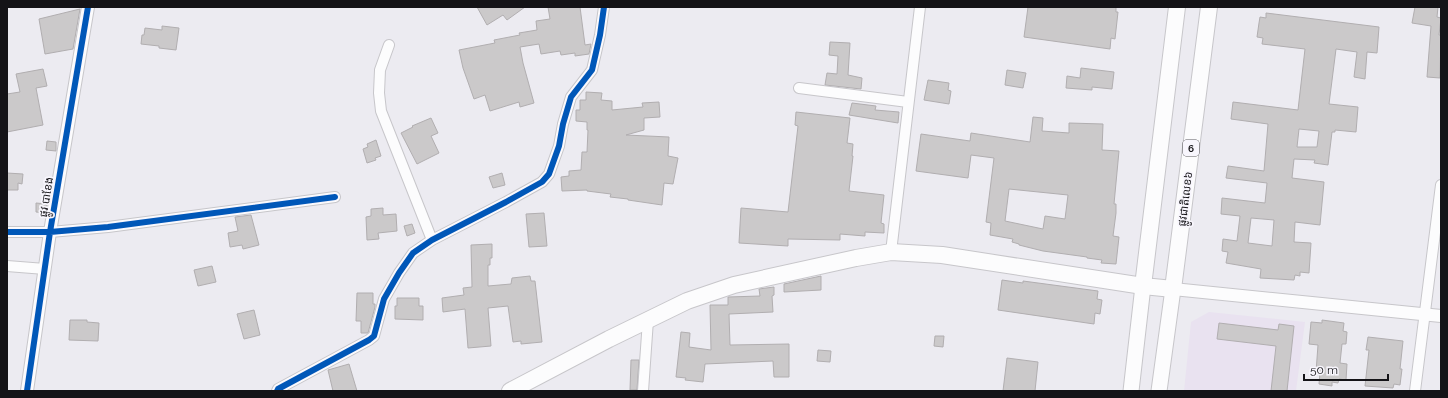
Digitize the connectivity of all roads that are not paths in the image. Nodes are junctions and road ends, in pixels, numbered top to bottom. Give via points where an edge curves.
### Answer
1 (88, 7) edge
2 (604, 7) edge
3 (920, 7) edge
4 (1177, 7) edge
5 (1209, 7) edge
6 (389, 45) dead end
7 (799, 88) dead end
8 (908, 102) junction
9 (1441, 185) edge
10 (335, 198) dead end
11 (7, 232) edge
12 (50, 232) junction
13 (432, 240) junction
14 (891, 252) junction
15 (7, 266) edge
16 (45, 270) junction
17 (1143, 286) junction
18 (1173, 289) junction
19 (1423, 314) junction
20 (1441, 316) edge
21 (648, 320) junction
22 (28, 391) edge
23 (277, 391) edge
24 (510, 391) edge
25 (643, 391) edge
26 (1131, 391) edge
27 (1159, 391) edge
28 (1414, 391) edge

1 - 12 street, ផ្លូវ បាខែង
2 - 13 street via 592,70 571,97 549,174 542,182
3 - 8 street
4 - 17 highway
5 - 18 highway, ផ្លូវជាតិលេខ៦ / 6
6 - 13 street via 380,70 381,111
7 - 8 street
8 - 14 street
9 - 19 street
10 - 12 street via 108,228
11 - 12 street
12 - 16 street, ផ្លូវ បាខែង
13 - 23 street via 413,253 399,273 384,299 374,336
14 - 17 highway via 942,255
14 - 21 highway via 821,264 734,285 687,301
15 - 16 street
16 - 22 street, ផ្លូវ បាខែង
17 - 18 highway
17 - 26 main road
18 - 19 street
18 - 27 main road, ផ្លូវជាតិលេខ៦ / 6
19 - 20 street
19 - 28 street
21 - 24 highway
21 - 25 street

